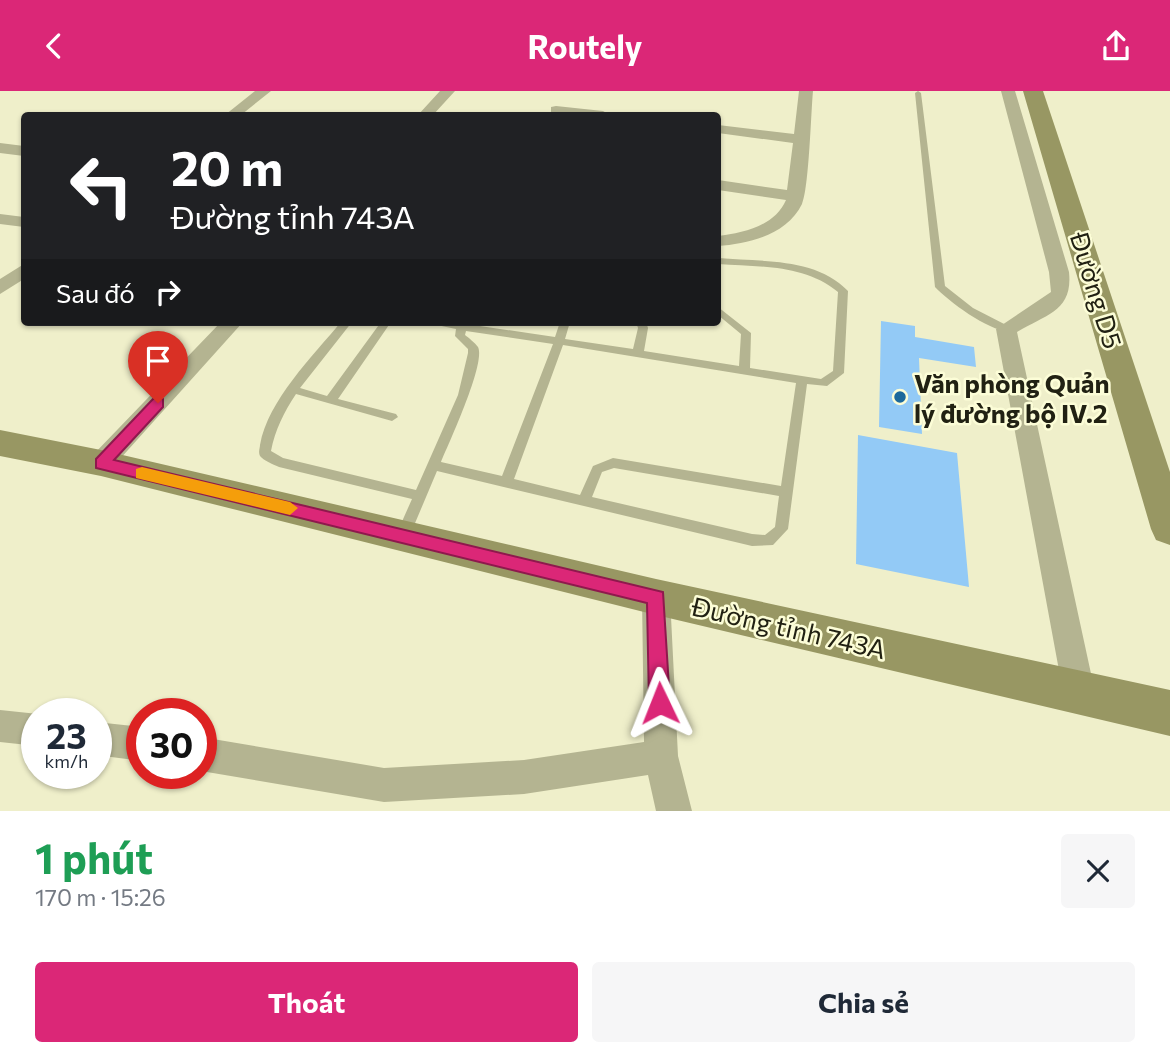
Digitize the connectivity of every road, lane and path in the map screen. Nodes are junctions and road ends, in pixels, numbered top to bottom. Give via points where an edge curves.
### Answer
1 (264, 91) edge
2 (448, 91) edge
3 (569, 91) edge
4 (806, 91) edge
5 (1008, 91) edge
6 (1033, 91) edge
7 (918, 93) dead end
8 (236, 112) edge
9 (428, 112) edge
10 (555, 112) edge
11 (721, 129) edge
12 (801, 139) junction
13 (0, 148) edge
14 (21, 151) edge
15 (721, 185) edge
16 (795, 196) junction
17 (0, 219) edge
18 (21, 222) edge
19 (721, 241) edge
20 (721, 261) edge
21 (21, 271) edge
22 (0, 288) edge
23 (721, 312) edge
24 (229, 326) edge
25 (343, 326) edge
26 (383, 326) edge
27 (457, 326) edge
28 (564, 326) edge
29 (642, 326) edge
30 (462, 327) junction
31 (1006, 328) junction
32 (559, 341) junction
33 (638, 353) junction
34 (744, 370) junction
35 (802, 380) junction
36 (295, 390) junction
37 (330, 401) junction
38 (392, 418) dead end
39 (0, 443) edge
40 (102, 463) junction
41 (433, 465) junction
42 (507, 481) junction
43 (786, 492) junction
44 (420, 496) junction
45 (585, 499) junction
46 (1170, 529) edge
47 (403, 535) junction
48 (656, 597) junction
49 (1079, 692) junction
50 (1170, 713) edge
51 (0, 726) edge
52 (21, 728) edge
53 (662, 756) junction
54 (217, 757) edge
55 (674, 811) edge

1 - 8 street
2 - 9 street
3 - 10 street
4 - 12 street
5 - 31 street via 1061,292 1057,299
6 - 46 main road, Đường D5
7 - 31 lane via 940,288 969,310
11 - 12 street
12 - 16 street
13 - 14 street
15 - 16 street
16 - 19 street via 785,216 751,238
17 - 18 street
20 - 35 lane via 814,273 833,280 843,291 838,373 823,383
21 - 22 street
23 - 34 lane via 747,333
24 - 40 street
25 - 36 lane
26 - 37 lane
27 - 30 lane
28 - 32 lane
29 - 33 lane
30 - 32 lane
30 - 41 lane via 460,336 473,353 464,395
31 - 49 street
32 - 33 lane
32 - 42 lane
33 - 34 lane
34 - 35 lane
35 - 43 lane
36 - 37 lane
36 - 44 lane via 271,421 265,453 279,462
37 - 38 lane
39 - 40 main road, Đường tỉnh 743A
40 - 47 main road, Đường tỉnh 743A
41 - 42 lane
41 - 44 lane
42 - 45 lane
43 - 45 lane via 613,463 597,469
43 - 45 lane via 781,529 768,541
44 - 47 lane
47 - 48 main road, Đường tỉnh 743A
48 - 49 main road, Đường tỉnh 743A
48 - 53 street
49 - 50 main road, Đường tỉnh 743A
51 - 52 street
53 - 54 street via 524,777 384,785
53 - 55 street

